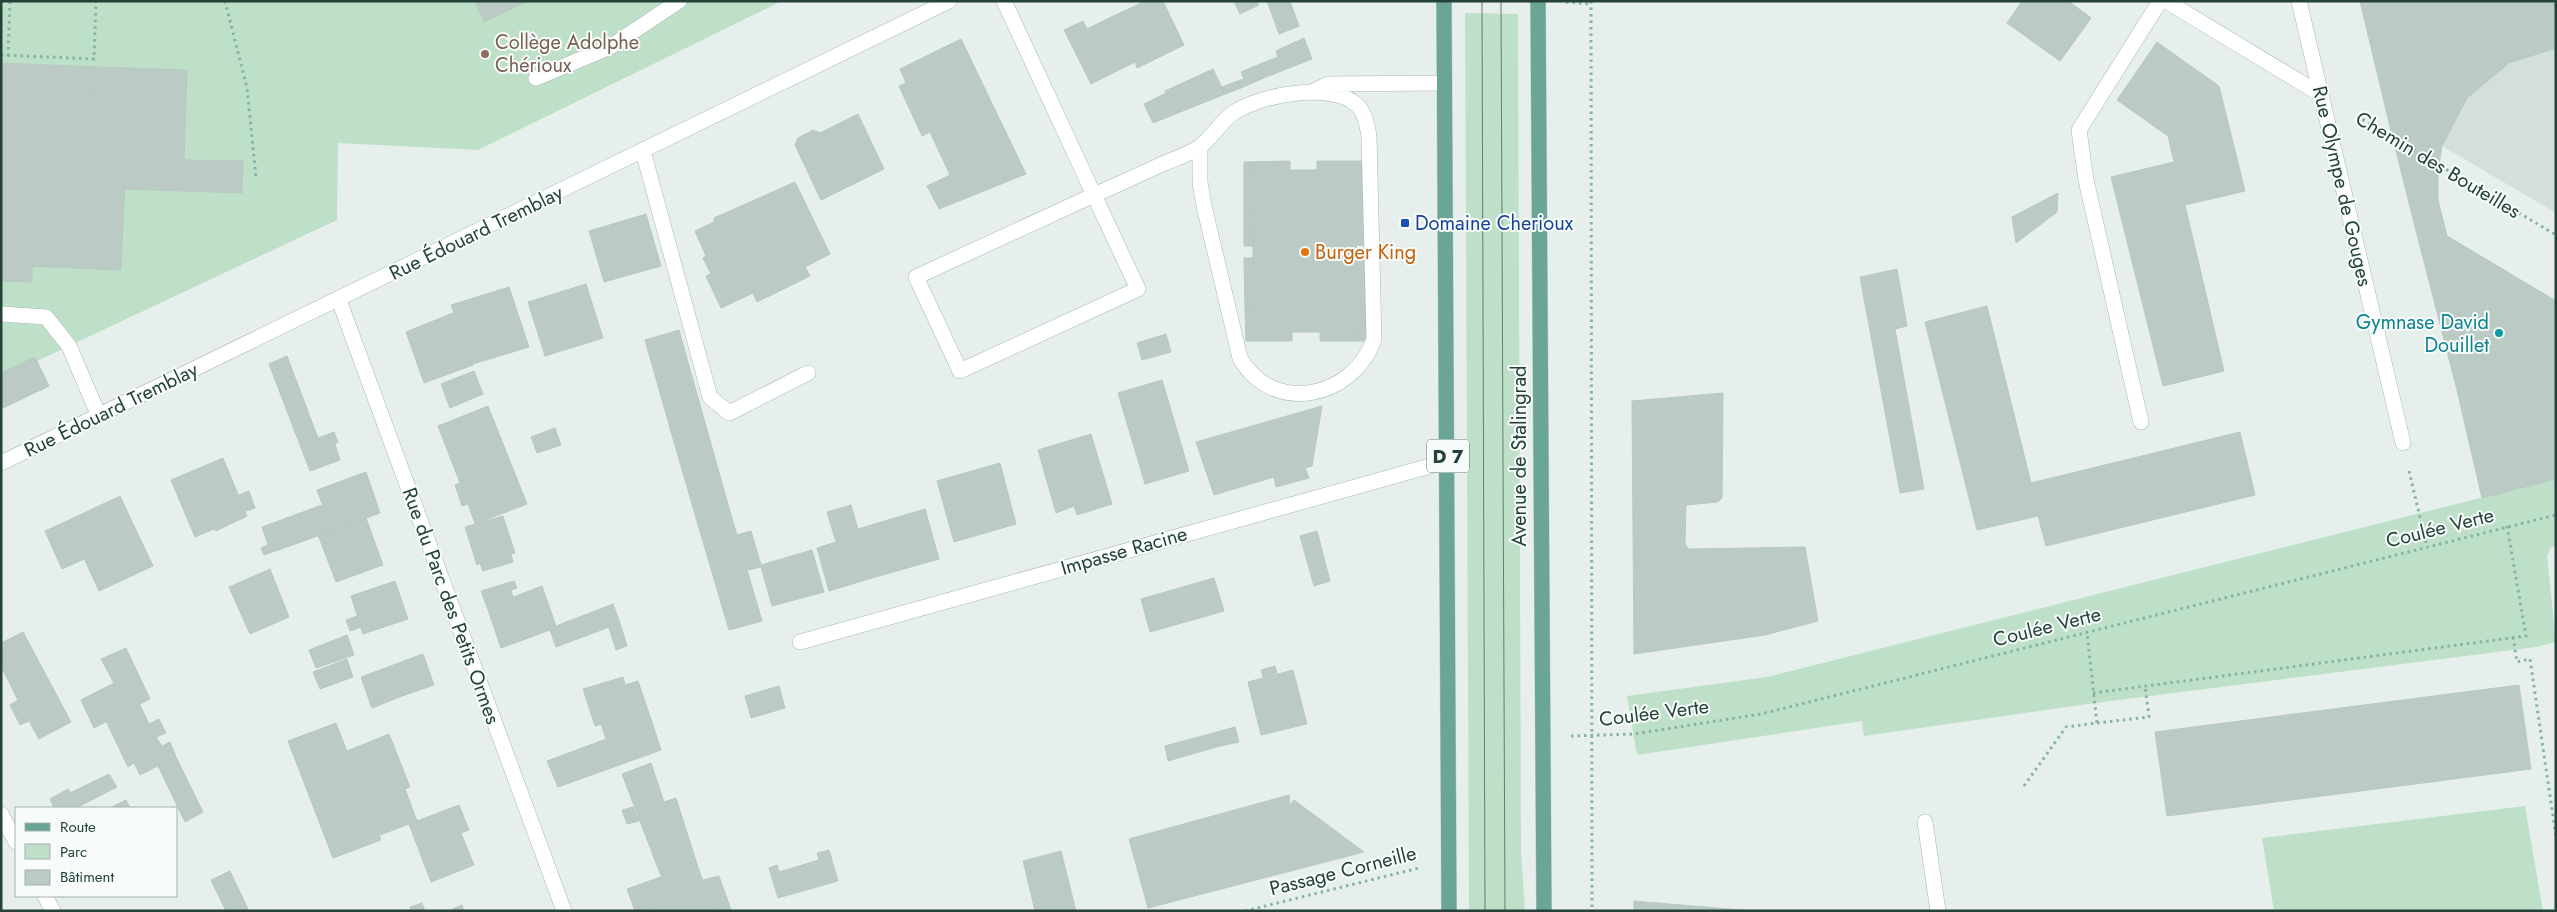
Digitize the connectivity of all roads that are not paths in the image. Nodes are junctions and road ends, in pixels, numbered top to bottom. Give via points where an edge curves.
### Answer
1 (679, 1) edge
2 (949, 1) edge
3 (1004, 1) edge
4 (1444, 1) edge
5 (1538, 1) edge
6 (2160, 1) edge
7 (2166, 1) edge
8 (2299, 1) edge
9 (536, 78) dead end
10 (1444, 83) junction
11 (1312, 92) junction
12 (2320, 94) junction
13 (1200, 148) junction
14 (643, 151) junction
15 (1094, 195) junction
16 (339, 300) junction
17 (1, 314) edge
18 (808, 373) dead end
19 (99, 416) junction
20 (2141, 422) dead end
21 (2403, 443) road end
22 (1448, 461) junction
23 (1, 463) edge
24 (800, 642) dead end
25 (1, 814) edge
26 (1925, 822) dead end
27 (15, 840) edge
28 (46, 897) edge
29 (53, 911) edge
30 (564, 911) edge
31 (1449, 911) edge
32 (1544, 911) edge
33 (1938, 911) edge

1 - 9 street via 610,47
2 - 14 street, Rue Édouard Tremblay
3 - 15 street
4 - 10 main road, D 7
5 - 32 main road, Avenue de Stalingrad
6 - 20 street via 2079,130 2086,180
7 - 12 street
8 - 12 street, Rue Olympe de Gouges
10 - 11 street via 1328,84
10 - 22 main road, D 7
11 - 13 street via 1279,95 1234,112
11 - 13 street via 1355,103 1365,118 1369,136 1374,339 1363,363 1350,377 1331,388 1296,393 1277,390 1253,376 1240,358 1204,206
12 - 21 street, Rue Olympe de Gouges
13 - 15 street
14 - 16 street, Rue Édouard Tremblay
14 - 18 street via 710,397 729,414
15 - 15 street via 1138,289 960,372 916,277
16 - 19 street, Rue Édouard Tremblay
16 - 30 street, Rue du Parc des Petits Ormes
17 - 19 street via 46,317 68,346
19 - 23 street, Rue Édouard Tremblay
22 - 24 street, Impasse Racine
22 - 31 main road, D 7
25 - 27 street
26 - 33 street
28 - 29 street

